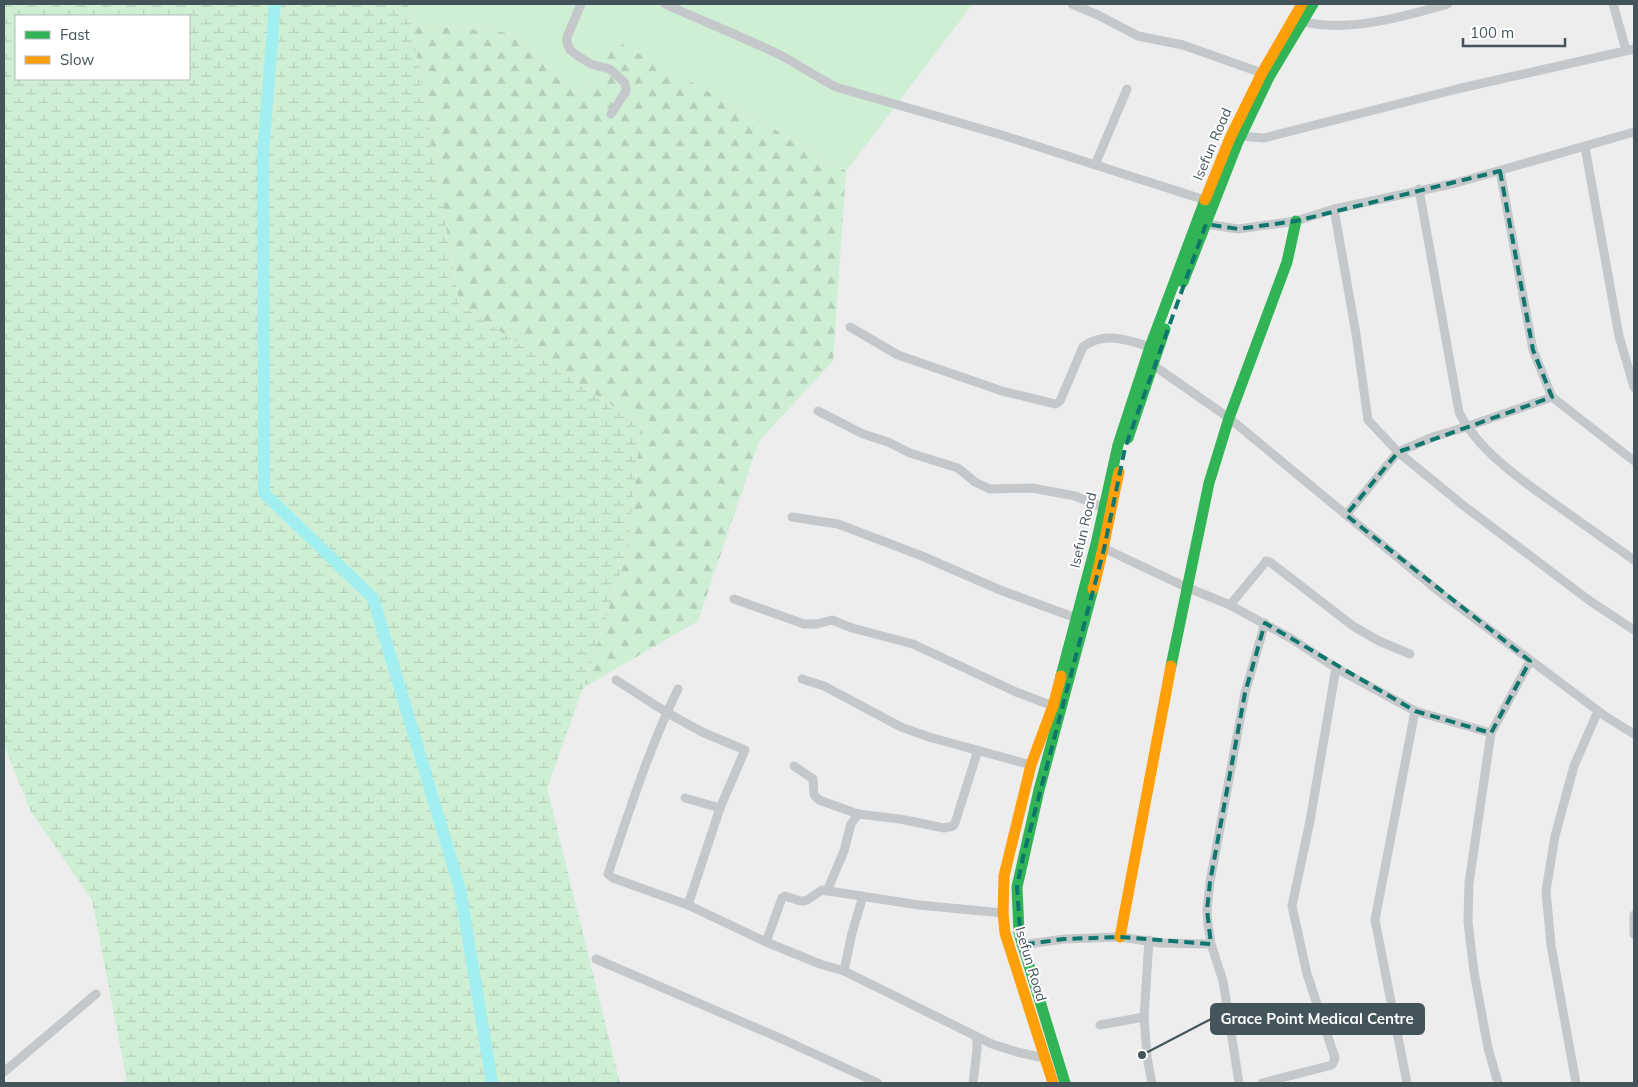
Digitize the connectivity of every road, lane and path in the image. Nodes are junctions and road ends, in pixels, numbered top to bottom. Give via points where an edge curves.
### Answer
1 (581, 4) edge
2 (667, 4) edge
3 (1072, 4) edge
4 (1302, 4) edge
5 (1313, 4) edge
6 (1448, 4) edge
7 (1613, 4) edge
8 (1303, 22) junction
9 (1630, 50) edge
10 (1262, 73) junction
11 (1127, 89) dead end
12 (611, 114) dead end
13 (1634, 132) edge
14 (1241, 136) junction
15 (1585, 148) junction
16 (1095, 165) junction
17 (1500, 171) junction
18 (1419, 189) junction
19 (1205, 200) junction
20 (1334, 209) junction
21 (1296, 220) junction
22 (1206, 224) junction
23 (850, 327) dead end
24 (1150, 346) junction
25 (1153, 365) junction
26 (1634, 385) edge
27 (1552, 397) junction
28 (818, 411) dead end
29 (1229, 418) junction
30 (1466, 427) junction
31 (1398, 452) junction
32 (1634, 461) edge
33 (1103, 507) junction
34 (1346, 515) junction
35 (792, 517) dead end
36 (1100, 547) junction
37 (1634, 560) edge
38 (1186, 587) junction
39 (734, 599) dead end
40 (1230, 605) junction
41 (1076, 618) junction
42 (1264, 624) junction
43 (1634, 630) edge
44 (1410, 654) dead end
45 (1530, 661) junction
46 (1336, 668) junction
47 (802, 679) dead end
48 (616, 680) dead end
49 (678, 689) dead end
50 (1053, 706) junction
51 (1415, 711) junction
52 (1598, 711) junction
53 (666, 712) junction
54 (1491, 733) junction
55 (1634, 734) edge
56 (978, 750) junction
57 (1031, 765) junction
58 (794, 766) dead end
59 (685, 798) dead end
60 (720, 808) junction
61 (858, 814) junction
62 (827, 891) junction
63 (863, 896) junction
64 (688, 905) junction
65 (1002, 914) junction
66 (1634, 915) edge
67 (1634, 934) edge
68 (1120, 937) junction
69 (1148, 940) junction
70 (766, 942) junction
71 (1211, 944) junction
72 (1022, 945) junction
73 (596, 959) dead end
74 (844, 972) junction
75 (96, 994) dead end
76 (1144, 1017) junction
77 (1100, 1025) dead end
78 (977, 1038) junction
79 (992, 1044) junction
80 (977, 1050) junction
81 (1044, 1058) junction
82 (4, 1072) edge
83 (863, 1080) edge
84 (878, 1083) edge
85 (972, 1083) edge
86 (1052, 1083) edge
87 (1065, 1083) edge
88 (1152, 1083) edge
89 (1239, 1083) edge
90 (1262, 1083) edge
91 (1407, 1083) edge
92 (1498, 1083) edge
93 (1576, 1083) edge

1 - 12 street via 567,43 578,56 591,64 610,69 625,83 626,91
2 - 16 street via 776,53 836,87
3 - 10 street via 1138,36 1183,45
4 - 10 street, Isefun Road
5 - 8 street, Isefun Road
6 - 8 street via 1352,24
7 - 9 street
8 - 14 street, Isefun Road via 1269,77
9 - 14 street via 1270,137
10 - 19 street, Isefun Road via 1233,130
11 - 16 street
13 - 15 street
14 - 22 street, Isefun Road
15 - 17 street
15 - 26 street via 1619,336
16 - 19 street
17 - 18 street
17 - 27 street via 1533,350
18 - 20 street
18 - 30 street via 1459,412
19 - 24 street, Isefun Road
20 - 21 street
20 - 31 street via 1366,412 1372,424
21 - 22 street via 1238,230
21 - 29 street via 1287,262
22 - 25 street, Isefun Road
23 - 24 street via 898,355 1002,390 1056,404 1089,343 1120,337
24 - 33 street, Isefun Road via 1118,445
25 - 29 street
25 - 36 street, Isefun Road via 1125,448
27 - 30 street
27 - 32 street
28 - 33 street via 910,454 958,468 990,490 1032,488 1076,496
29 - 34 street
29 - 38 street via 1209,483
30 - 31 street
30 - 37 street via 1499,461
31 - 34 street
31 - 43 street via 1464,506
33 - 36 street, Isefun Road
34 - 45 street
35 - 41 street via 838,524
36 - 38 street
36 - 41 street, Isefun Road
36 - 72 street, Isefun Road via 1017,886 1018,933
38 - 40 street
38 - 68 street
39 - 50 street via 804,624 832,620 913,644
40 - 42 street
40 - 44 street via 1266,561 1270,562 1353,626
41 - 50 street, Isefun Road
42 - 46 street
42 - 71 street via 1245,693 1210,882 1207,910
45 - 52 street
45 - 54 street
46 - 51 street
46 - 90 street via 1292,906 1307,974 1335,1058 1332,1065
47 - 56 street via 824,686 901,727
48 - 53 street
49 - 53 street
50 - 57 street, Isefun Road
51 - 54 street
51 - 91 street via 1375,920
52 - 55 street
52 - 93 street via 1574,766 1555,836 1546,891 1551,946
53 - 60 street via 745,750
53 - 64 street via 608,874
54 - 92 street via 1468,883 1468,922 1488,1048
56 - 57 street
56 - 61 street via 953,826 944,828
57 - 65 street, Isefun Road via 1004,876
58 - 61 street via 813,779 814,795 819,800
59 - 60 street
60 - 64 street
61 - 62 street via 851,824 844,851
62 - 63 street
62 - 70 street via 822,890 805,902 782,898
63 - 65 street
63 - 74 street
64 - 70 street
65 - 81 street, Isefun Road
66 - 67 street
68 - 69 street
68 - 72 street via 1064,939
69 - 71 street
69 - 76 street
70 - 74 street
71 - 89 street via 1223,981
72 - 87 street, Isefun Road
73 - 83 street via 782,1039
74 - 78 street
75 - 82 street
76 - 77 street
76 - 88 street
78 - 79 street
78 - 80 street
79 - 80 street
79 - 81 street
80 - 85 street
81 - 86 street, Isefun Road
83 - 84 street

